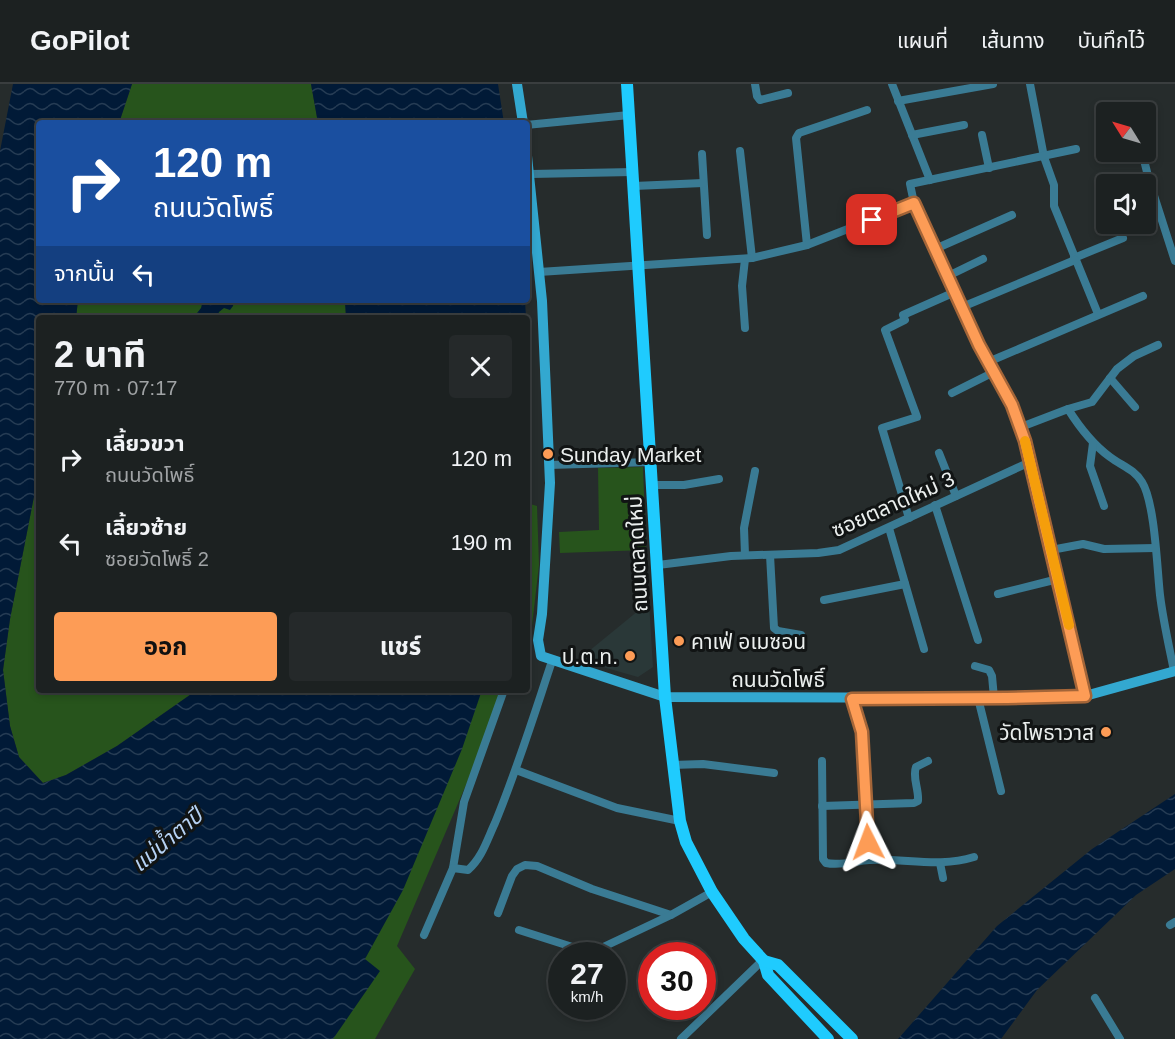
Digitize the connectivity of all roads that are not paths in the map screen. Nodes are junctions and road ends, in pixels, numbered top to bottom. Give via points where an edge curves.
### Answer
1 (517, 84) edge
2 (627, 84) edge
3 (755, 84) edge
4 (892, 84) edge
5 (993, 84) edge
6 (1030, 84) edge
7 (788, 93) dead end
8 (898, 101) junction
9 (867, 110) dead end
10 (629, 115) junction
11 (524, 120) edge
12 (530, 124) edge
13 (964, 125) dead end
14 (912, 135) junction
15 (982, 135) dead end
16 (1076, 149) dead end
17 (740, 151) dead end
18 (702, 154) dead end
19 (1044, 156) junction
20 (1145, 162) edge
21 (530, 168) edge
22 (989, 168) junction
23 (633, 172) junction
24 (531, 174) junction
25 (930, 180) junction
26 (703, 183) junction
27 (634, 186) junction
28 (914, 203) junction
29 (1012, 216) dead end
30 (707, 235) dead end
31 (1123, 238) dead end
32 (807, 245) junction
33 (935, 249) junction
34 (749, 258) junction
35 (983, 259) dead end
36 (1074, 259) junction
37 (1175, 261) edge
38 (639, 264) junction
39 (539, 272) junction
40 (948, 276) junction
41 (955, 292) junction
42 (1143, 296) dead end
43 (962, 307) junction
44 (1098, 314) junction
45 (746, 328) dead end
46 (1158, 345) dead end
47 (988, 362) junction
48 (994, 372) junction
49 (1110, 378) junction
50 (952, 393) dead end
51 (1136, 407) dead end
52 (1068, 409) junction
53 (1021, 427) junction
54 (1093, 443) junction
55 (939, 453) dead end
56 (651, 462) junction
57 (1030, 462) junction
58 (549, 465) junction
59 (755, 471) dead end
60 (719, 479) dead end
61 (653, 485) junction
62 (956, 496) junction
63 (935, 505) junction
64 (1104, 506) dead end
65 (909, 518) junction
66 (889, 528) junction
67 (1155, 548) junction
68 (1051, 550) junction
69 (745, 555) junction
70 (770, 555) junction
71 (658, 565) junction
72 (1058, 579) junction
73 (905, 584) junction
74 (998, 594) dead end
75 (824, 600) dead end
76 (801, 635) dead end
77 (978, 640) dead end
78 (924, 649) dead end
79 (552, 661) junction
80 (975, 666) dead end
81 (1175, 671) edge
82 (503, 693) edge
83 (1085, 696) junction
84 (665, 697) junction
85 (978, 698) junction
86 (994, 698) junction
87 (852, 699) junction
88 (822, 761) dead end
89 (928, 761) dead end
90 (672, 765) junction
91 (516, 770) junction
92 (774, 773) dead end
93 (1001, 791) dead end
94 (866, 804) junction
95 (822, 806) junction
96 (680, 821) junction
97 (974, 857) dead end
98 (869, 860) junction
99 (940, 863) junction
100 (453, 868) junction
101 (943, 878) dead end
102 (712, 892) junction
103 (498, 913) dead end
104 (671, 915) junction
105 (519, 930) dead end
106 (424, 935) dead end
107 (764, 961) junction
108 (1095, 998) dead end
109 (681, 1039) edge
110 (828, 1039) edge
111 (852, 1039) edge
112 (1120, 1039) edge

1 - 11 street
2 - 10 main road, ถนนตลาดใหม่
3 - 7 street via 760,99
4 - 8 street
5 - 8 street
6 - 19 street
8 - 14 street
9 - 32 street via 799,133 796,138
10 - 12 street
10 - 23 main road, ถนนตลาดใหม่
13 - 14 street
14 - 25 street
15 - 22 street
16 - 19 street
17 - 34 street
18 - 26 street
19 - 22 street
19 - 36 street via 1054,185 1053,206
20 - 37 street
21 - 24 street
22 - 25 street
23 - 24 street
23 - 27 main road, ถนนตลาดใหม่
24 - 39 street
25 - 28 street via 910,184
26 - 27 street
26 - 30 street
27 - 38 main road, ถนนตลาดใหม่
28 - 32 street
28 - 33 street
29 - 33 street
31 - 36 street
32 - 34 street
33 - 40 street
34 - 38 street
34 - 45 street via 742,286
35 - 40 street
36 - 43 street
36 - 44 street
38 - 39 street
38 - 56 main road, ถนนตลาดใหม่
39 - 58 street
40 - 41 street
41 - 43 street
41 - 65 street via 903,315 905,320 885,330 917,417 882,428
42 - 44 street
43 - 47 street
44 - 47 street
46 - 49 street via 1134,356
47 - 48 street
48 - 50 street
48 - 53 street
49 - 51 street
49 - 52 street via 1092,402
52 - 53 street
52 - 54 street
53 - 57 street
54 - 64 street via 1090,466
54 - 67 street via 1137,474 1144,485
55 - 62 street
56 - 58 street
56 - 61 main road, ถนนตลาดใหม่
57 - 62 street, ซอยตลาดใหม่ 3
57 - 68 street
58 - 79 street via 538,640 541,656
59 - 69 street via 744,528
60 - 61 street
61 - 71 main road, ถนนตลาดใหม่
62 - 63 street, ซอยตลาดใหม่ 3
63 - 65 street, ซอยตลาดใหม่ 3
63 - 77 street
65 - 66 street, ซอยตลาดใหม่ 3
66 - 70 street, ซอยตลาดใหม่ 3 via 839,550
66 - 73 street
67 - 68 street via 1104,549 1083,544
67 - 81 street
68 - 72 street
69 - 70 street, ซอยตลาดใหม่ 3
69 - 71 street, ซอยตลาดใหม่ 3
70 - 76 street via 774,628
71 - 84 main road, ถนนตลาดใหม่
72 - 74 street
72 - 83 street
73 - 75 street
73 - 78 street
79 - 84 street, ถนนวัดโพธิ์
79 - 91 street
80 - 86 street via 989,670
81 - 83 street, ถนนวัดโพธิ์
82 - 100 street via 464,802
83 - 86 street, ถนนวัดโพธิ์
84 - 87 street, ถนนวัดโพธิ์
84 - 90 main road, ถนนตลาดใหม่
85 - 86 street, ถนนวัดโพธิ์
85 - 87 street, ถนนวัดโพธิ์
85 - 93 street
87 - 94 street via 862,732
88 - 95 street
89 - 94 street via 914,771 918,801
90 - 92 street via 703,764
90 - 96 main road, ถนนตลาดใหม่
91 - 96 street via 617,808
91 - 100 street via 476,863 468,870
94 - 95 street
94 - 98 street
95 - 98 street via 826,863
96 - 102 main road, ถนนตลาดใหม่ via 686,842
97 - 99 street
98 - 99 street
99 - 101 street
100 - 106 street
102 - 104 street
102 - 107 main road, ถนนตลาดใหม่
103 - 104 street via 512,876 525,865
104 - 105 street via 599,949 585,951
107 - 109 street
107 - 110 main road via 768,975
107 - 111 main road via 778,965
108 - 112 street

